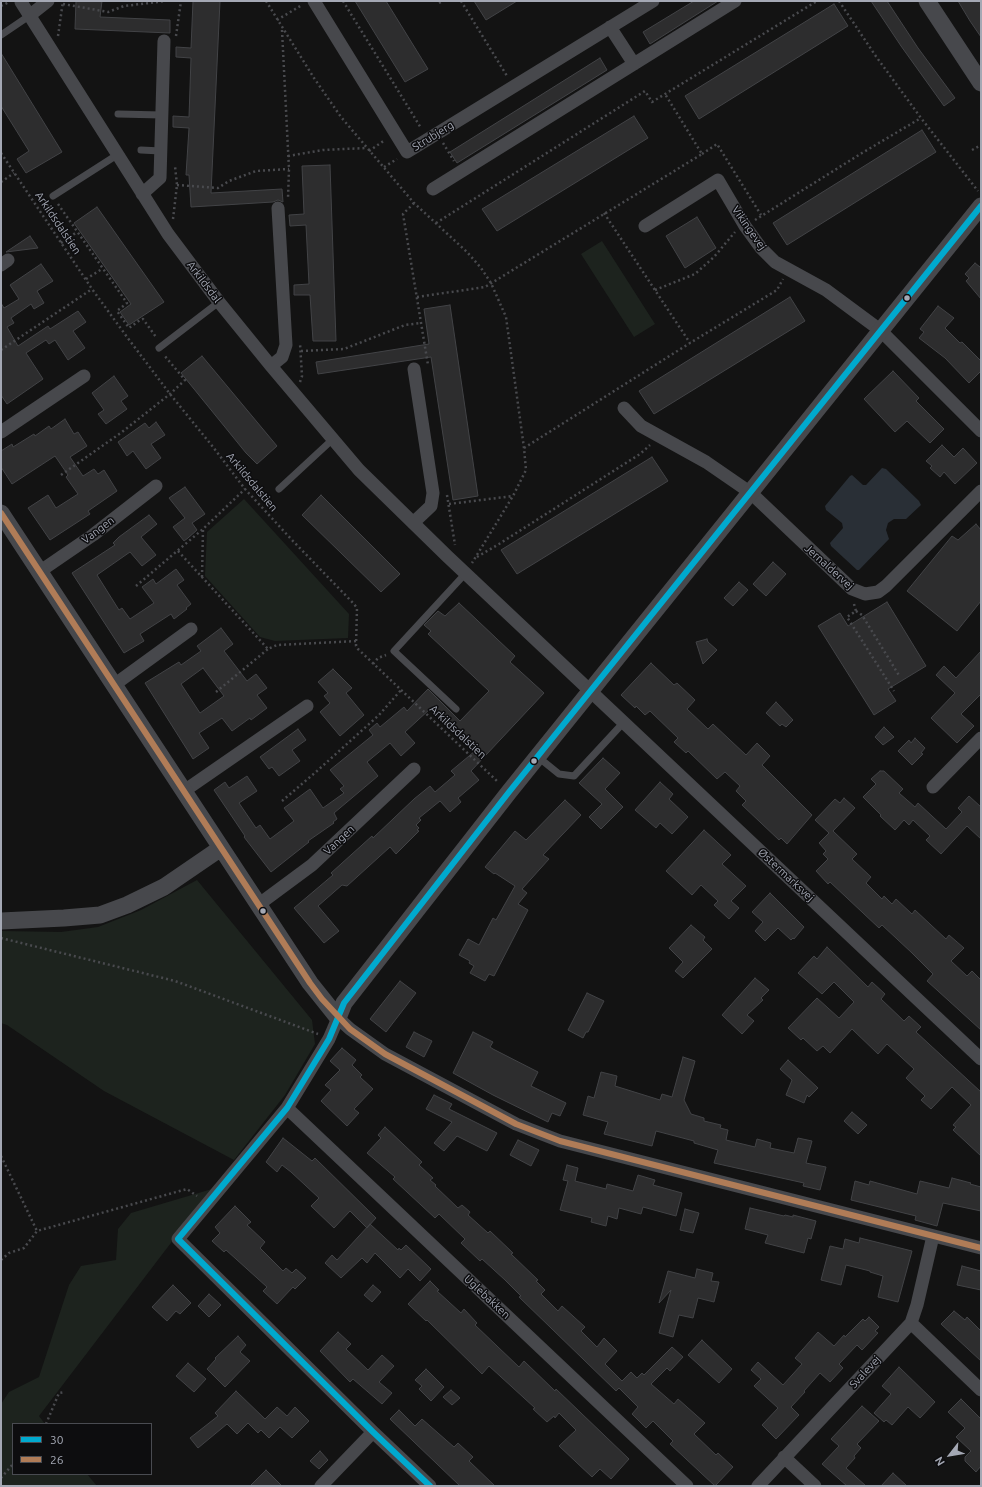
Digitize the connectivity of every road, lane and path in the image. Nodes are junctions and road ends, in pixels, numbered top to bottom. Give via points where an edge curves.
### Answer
1 (48, 1) edge
2 (166, 1) edge
3 (266, 1) edge
4 (342, 1) edge
5 (443, 1) edge
6 (461, 1) edge
7 (653, 1) edge
8 (735, 1) edge
9 (817, 1) edge
10 (839, 1) edge
11 (927, 1) edge
12 (16, 2) edge
13 (63, 3) edge
14 (308, 3) edge
15 (439, 3) dead end
16 (1, 6) edge
17 (29, 16) junction
18 (277, 20) junction
19 (610, 27) junction
20 (1, 35) edge
21 (164, 41) dead end
22 (55, 57) junction
23 (634, 64) junction
24 (979, 78) edge
25 (514, 86) junction
26 (665, 94) junction
27 (118, 114) dead end
28 (162, 115) junction
29 (921, 118) junction
30 (396, 133) junction
31 (432, 137) junction
32 (981, 145) edge
33 (368, 149) junction
34 (141, 150) dead end
35 (972, 150) dead end
36 (161, 151) junction
37 (1, 153) edge
38 (702, 154) junction
39 (117, 155) junction
40 (288, 156) dead end
41 (289, 169) dead end
42 (461, 172) junction
43 (14, 173) junction
44 (1, 182) edge
45 (177, 185) dead end
46 (433, 189) dead end
47 (142, 194) junction
48 (981, 195) edge
49 (53, 196) joint
50 (981, 206) edge
51 (278, 208) dead end
52 (604, 213) junction
53 (761, 215) junction
54 (436, 223) junction
55 (645, 226) dead end
56 (745, 226) junction
57 (77, 232) junction
58 (62, 243) junction
59 (102, 269) junction
60 (788, 270) junction
61 (86, 280) junction
62 (491, 283) junction
63 (92, 289) junction
64 (655, 290) junction
65 (417, 297) dead end
66 (219, 302) junction
67 (421, 323) dead end
68 (880, 330) junction
69 (690, 343) junction
70 (161, 347) junction
71 (1, 350) edge
72 (301, 351) dead end
73 (271, 366) junction
74 (414, 369) dead end
75 (84, 376) dead end
76 (170, 394) junction
77 (624, 408) dead end
78 (981, 430) edge
79 (1, 432) edge
80 (660, 436) junction
81 (333, 439) junction
82 (524, 448) junction
83 (61, 476) dead end
84 (156, 486) dead end
85 (245, 489) junction
86 (279, 489) dead end
87 (981, 491) edge
88 (751, 493) junction
89 (513, 496) junction
90 (449, 504) dead end
91 (1, 513) edge
92 (413, 523) junction
93 (203, 529) junction
94 (178, 552) junction
95 (476, 557) junction
96 (39, 572) junction
97 (465, 574) junction
98 (202, 578) junction
99 (136, 586) dead end
100 (852, 590) junction
101 (856, 611) junction
102 (191, 629) dead end
103 (357, 641) junction
104 (268, 649) junction
105 (394, 651) junction
106 (373, 664) junction
107 (900, 677) dead end
108 (114, 685) junction
109 (401, 690) junction
110 (591, 691) junction
111 (216, 692) dead end
112 (894, 692) dead end
113 (307, 706) dead end
114 (456, 709) dead end
115 (624, 722) junction
116 (981, 738) edge
117 (538, 757) junction
118 (414, 769) dead end
119 (933, 787) dead end
120 (184, 791) junction
121 (509, 792) junction
122 (282, 801) dead end
123 (221, 848) junction
124 (258, 905) junction
125 (1, 921) edge
126 (1, 938) edge
127 (338, 1018) junction
128 (329, 1039) junction
129 (981, 1060) edge
130 (288, 1108) junction
131 (1, 1156) edge
132 (208, 1204) junction
133 (37, 1231) junction
134 (933, 1236) junction
135 (981, 1248) edge
136 (1, 1260) edge
137 (911, 1323) junction
138 (981, 1390) edge
139 (65, 1392) dead end
140 (46, 1423) edge
141 (373, 1432) junction
142 (784, 1457) junction
143 (12, 1465) edge
144 (1, 1478) edge
145 (321, 1486) edge
146 (430, 1486) edge
147 (687, 1486) edge
148 (758, 1486) edge
149 (815, 1486) edge

1 - 17 street
2 - 13 path via 124,6 108,12
3 - 18 path
4 - 31 path
5 - 15 path
6 - 25 path
7 - 19 street, Strubjerg
8 - 23 street
9 - 26 path
10 - 29 path
11 - 24 street
12 - 16 path
12 - 17 street, Arkildsdal
13 - 22 path
14 - 18 path
14 - 30 street, Strubjerg
17 - 20 lane
17 - 22 street, Arkildsdal
18 - 33 path via 341,117
19 - 23 street
19 - 25 street, Strubjerg
21 - 28 street
22 - 39 street, Arkildsdal
23 - 42 street
25 - 31 street, Strubjerg
26 - 38 path
26 - 54 path via 652,102 645,91
27 - 28 lane
28 - 36 street
29 - 48 path
29 - 53 path
30 - 31 street, Strubjerg via 407,152
30 - 33 path
31 - 42 path
32 - 35 path
33 - 40 path via 323,150
33 - 54 path via 414,204
34 - 36 lane
36 - 47 street via 160,178
37 - 43 path, Arkildsdalstien
38 - 52 path
38 - 53 path via 717,144
39 - 47 street, Arkildsdal
39 - 49 lane
41 - 45 path via 256,171 218,188
42 - 46 street
43 - 44 path
43 - 58 path, Arkildsdalstien
47 - 66 street, Arkildsdal via 168,234
49 - 57 path
50 - 68 street
51 - 73 street via 286,345 282,357
52 - 62 path
52 - 64 path
53 - 56 path
54 - 62 path via 468,252
55 - 56 street, Vikingevej via 718,180
56 - 60 street, Vikingevej via 761,248 775,262
56 - 64 path via 734,233 696,274
57 - 58 path
57 - 59 path
58 - 61 path, Arkildsdalstien
59 - 61 path
59 - 70 path via 127,303 117,310 129,328 143,319
60 - 68 street, Vikingevej via 826,290
60 - 69 path via 777,290
61 - 63 path, Arkildsdalstien
62 - 65 path via 485,287
62 - 82 path via 506,317
63 - 71 path
63 - 76 path, Arkildsdalstien
64 - 69 path
66 - 70 lane
66 - 73 street, Arkildsdal
67 - 72 path via 405,325 344,349
68 - 78 street, Vikingevej
68 - 88 street
69 - 82 path
70 - 76 path via 185,380
73 - 81 street, Arkildsdal
74 - 92 street via 433,493 431,506
75 - 79 street
76 - 83 path
76 - 85 path, Arkildsdalstien
77 - 80 street via 641,426
80 - 88 street via 706,462
80 - 95 path via 640,454
81 - 86 lane
81 - 92 street, Arkildsdal via 359,470
82 - 89 path via 526,470
84 - 96 street, Vangen via 93,535
85 - 93 path
85 - 103 path, Arkildsdalstien via 357,608
87 - 100 street, Jernaldervej via 886,586 878,592 865,594
88 - 100 street, Jernaldervej
88 - 110 street
89 - 90 path
89 - 95 path
91 - 96 street
92 - 97 street, Arkildsdal
93 - 94 path
93 - 98 path
94 - 98 path
94 - 99 path
95 - 97 path
96 - 108 street
97 - 105 lane
97 - 110 street, Arkildsdal
98 - 104 path
100 - 101 path
101 - 107 path via 862,615
101 - 112 path via 847,617
102 - 108 street
103 - 104 path via 277,645
103 - 106 path, Arkildsdalstien via 358,649
104 - 111 path
105 - 106 path via 378,658
105 - 114 lane
106 - 109 path, Arkildsdalstien
108 - 120 street
109 - 121 path, Arkildsdalstien
109 - 122 path via 318,771
110 - 115 street, Østermarksvej
110 - 117 street
113 - 120 street
115 - 117 lane via 574,776 559,774
115 - 129 street, Østermarksvej
116 - 119 street
117 - 121 street
118 - 124 street, Vangen via 312,865
120 - 123 street
121 - 127 street via 344,1003
123 - 124 street
123 - 125 street via 164,887 100,915
124 - 127 street via 322,1000
126 - 128 path via 175,981
127 - 128 street
127 - 134 street via 385,1054 516,1124 560,1141
128 - 130 street
130 - 132 street
130 - 147 street, Uglebakken
131 - 133 path
132 - 133 path via 187,1190
132 - 141 street via 178,1239
133 - 136 path via 24,1248 9,1253
134 - 135 street
134 - 137 street, Svalevej
137 - 138 street
137 - 142 street, Svalevej
139 - 140 path via 59,1393
141 - 145 street
141 - 146 street
142 - 148 street, Svalevej
142 - 149 street
143 - 144 path

